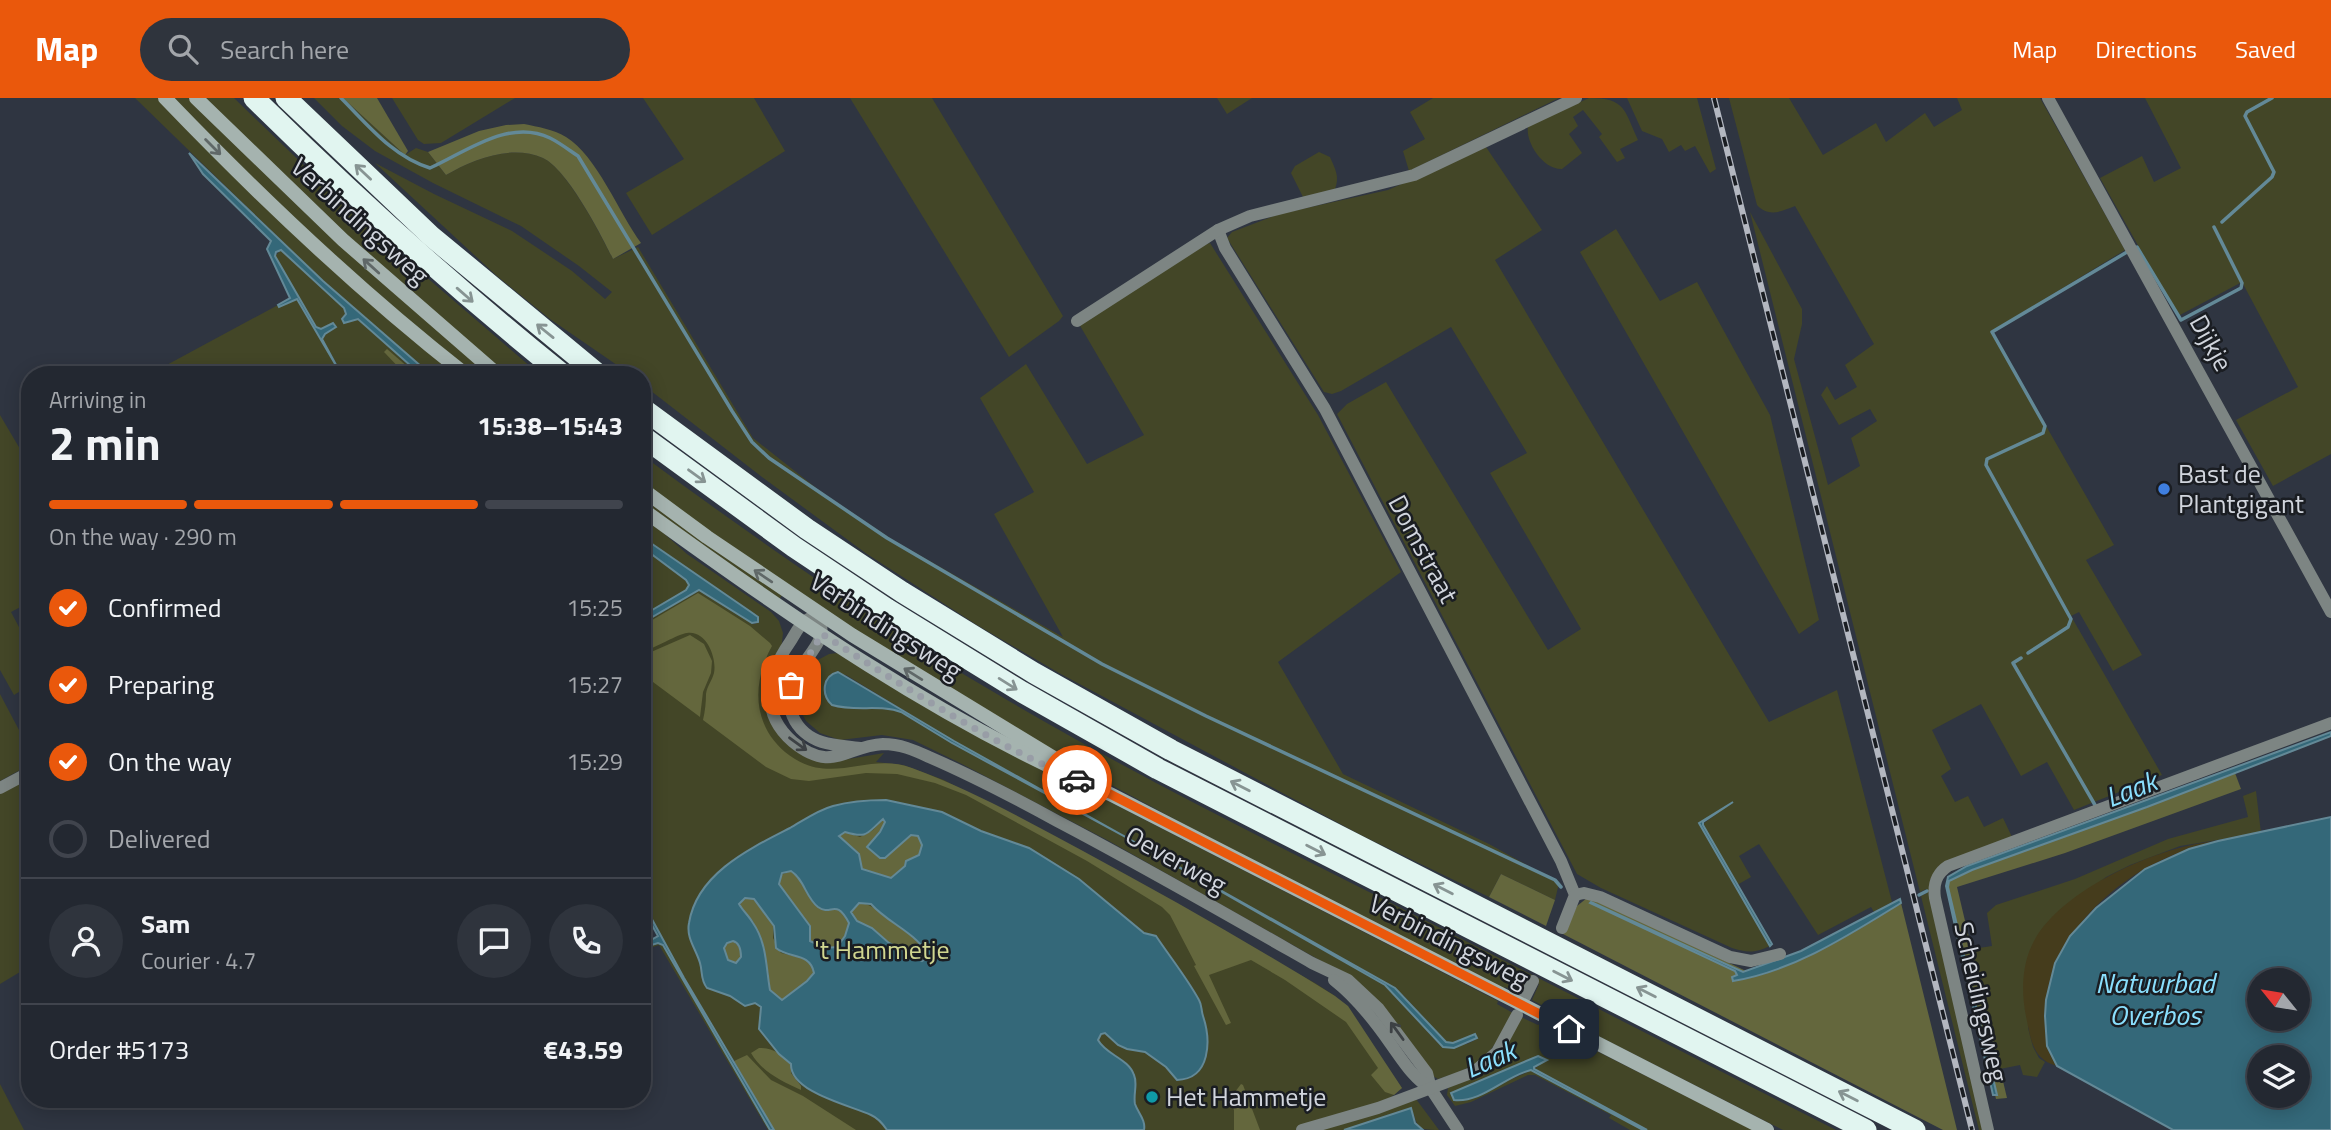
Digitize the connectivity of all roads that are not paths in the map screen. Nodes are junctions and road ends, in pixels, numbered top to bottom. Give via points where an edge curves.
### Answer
1 (165, 98) edge
2 (196, 98) edge
3 (254, 98) edge
4 (286, 98) edge
5 (1576, 98) edge
6 (2048, 98) edge
7 (1218, 230) junction
8 (1077, 321) dead end
9 (455, 366) edge
10 (488, 366) edge
11 (552, 366) edge
12 (588, 366) edge
13 (651, 415) edge
14 (651, 443) edge
15 (651, 496) edge
16 (651, 515) edge
17 (2331, 612) edge
18 (820, 614) junction
19 (803, 622) junction
20 (822, 634) junction
21 (2331, 723) edge
22 (860, 748) junction
23 (21, 777) edge
24 (0, 788) edge
25 (1110, 794) junction
26 (1575, 895) junction
27 (1562, 928) dead end
28 (1780, 954) dead end
29 (1533, 981) dead end
30 (1525, 997) dead end
31 (1517, 1015) dead end
32 (1431, 1089) junction
33 (1912, 1128) edge
34 (1302, 1130) edge
35 (1458, 1130) edge
36 (1767, 1130) edge
37 (1867, 1130) edge
38 (1988, 1130) edge

1 -> 9 main road, Verbindingsweg via 336,265
10 -> 2 main road, Verbindingsweg via 352,249
3 -> 11 highway via 407,243
12 -> 4 highway via 431,236
5 - 7 street via 1414,175 1250,216
6 - 17 street, Dijkje
7 - 8 street
7 - 26 street, Domstraat via 1326,413
33 -> 13 highway via 1196,763 1034,673 807,530
14 -> 37 highway via 887,610 1034,699 1158,769
18 -> 15 main road, Verbindingsweg
16 - 19 main road, Verbindingsweg
18 - 19 street
18 - 20 street
25 -> 18 main road, Verbindingsweg
19 - 20 main road, Verbindingsweg
19 -> 22 street, Oeverweg via 774,670 770,695 774,715 792,740 810,752 832,758
20 - 22 street, Oeverweg via 791,685 792,716 812,738
20 - 25 main road, Verbindingsweg via 968,725
21 - 38 street, Scheidingsweg via 1948,866 1939,874 1935,898
22 - 32 street, Oeverweg via 897,745 960,770 1341,976 1375,1003 1427,1073
23 - 24 street
25 - 36 main road, Verbindingsweg
26 - 27 street
26 - 28 street via 1600,897 1730,957 1751,961
29 - 30 street
31 - 32 street via 1486,1064
32 - 34 street
32 - 35 street, Oeverweg

